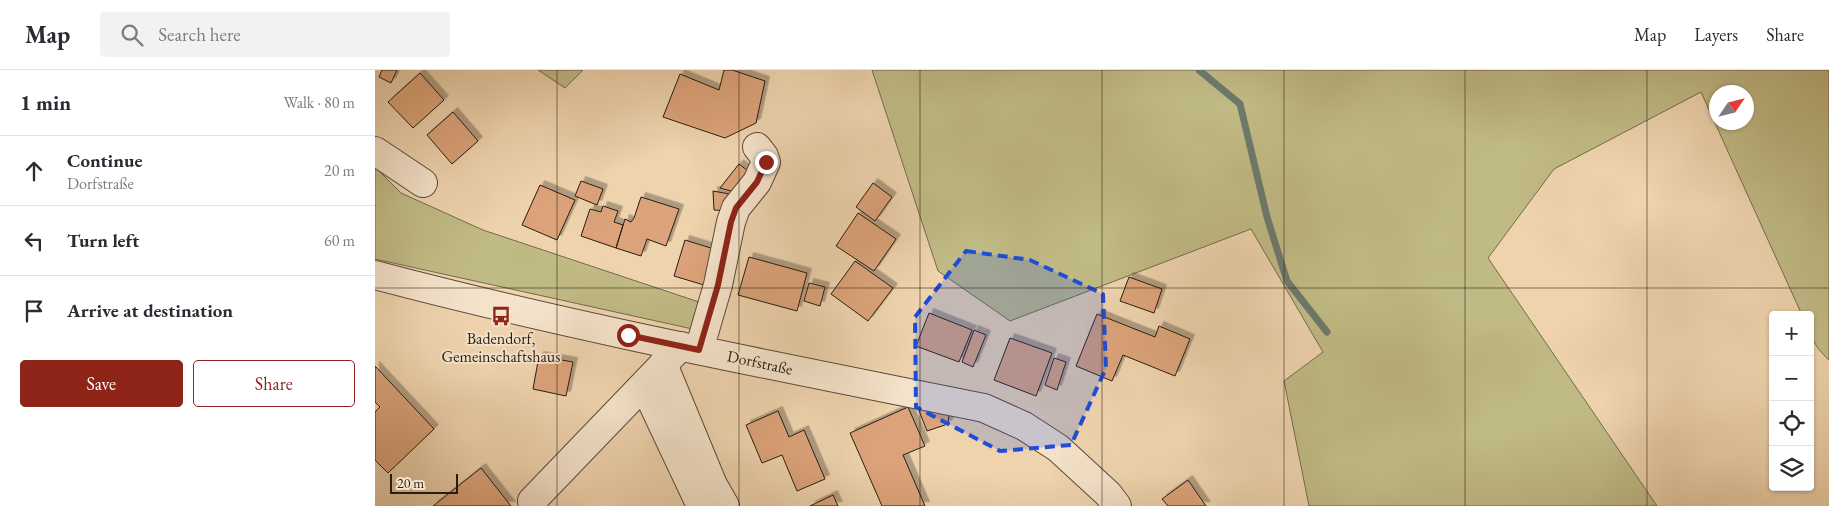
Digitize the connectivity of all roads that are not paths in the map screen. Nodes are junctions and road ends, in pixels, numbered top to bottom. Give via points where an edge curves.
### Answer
1 (757, 147) dead end
2 (375, 151) edge
3 (423, 183) dead end
4 (375, 275) edge
5 (681, 353) junction
6 (644, 385) junction
7 (532, 501) dead end
8 (701, 506) edge
9 (725, 506) edge
10 (1117, 506) edge

1 - 5 street via 766,162 757,182 736,208 718,285
2 - 3 street
4 - 5 street, Dorfstraße
5 - 6 street
5 - 9 street via 713,485
5 - 10 street, Dorfstraße via 984,408 1024,426 1058,448
6 - 7 street
6 - 8 street

